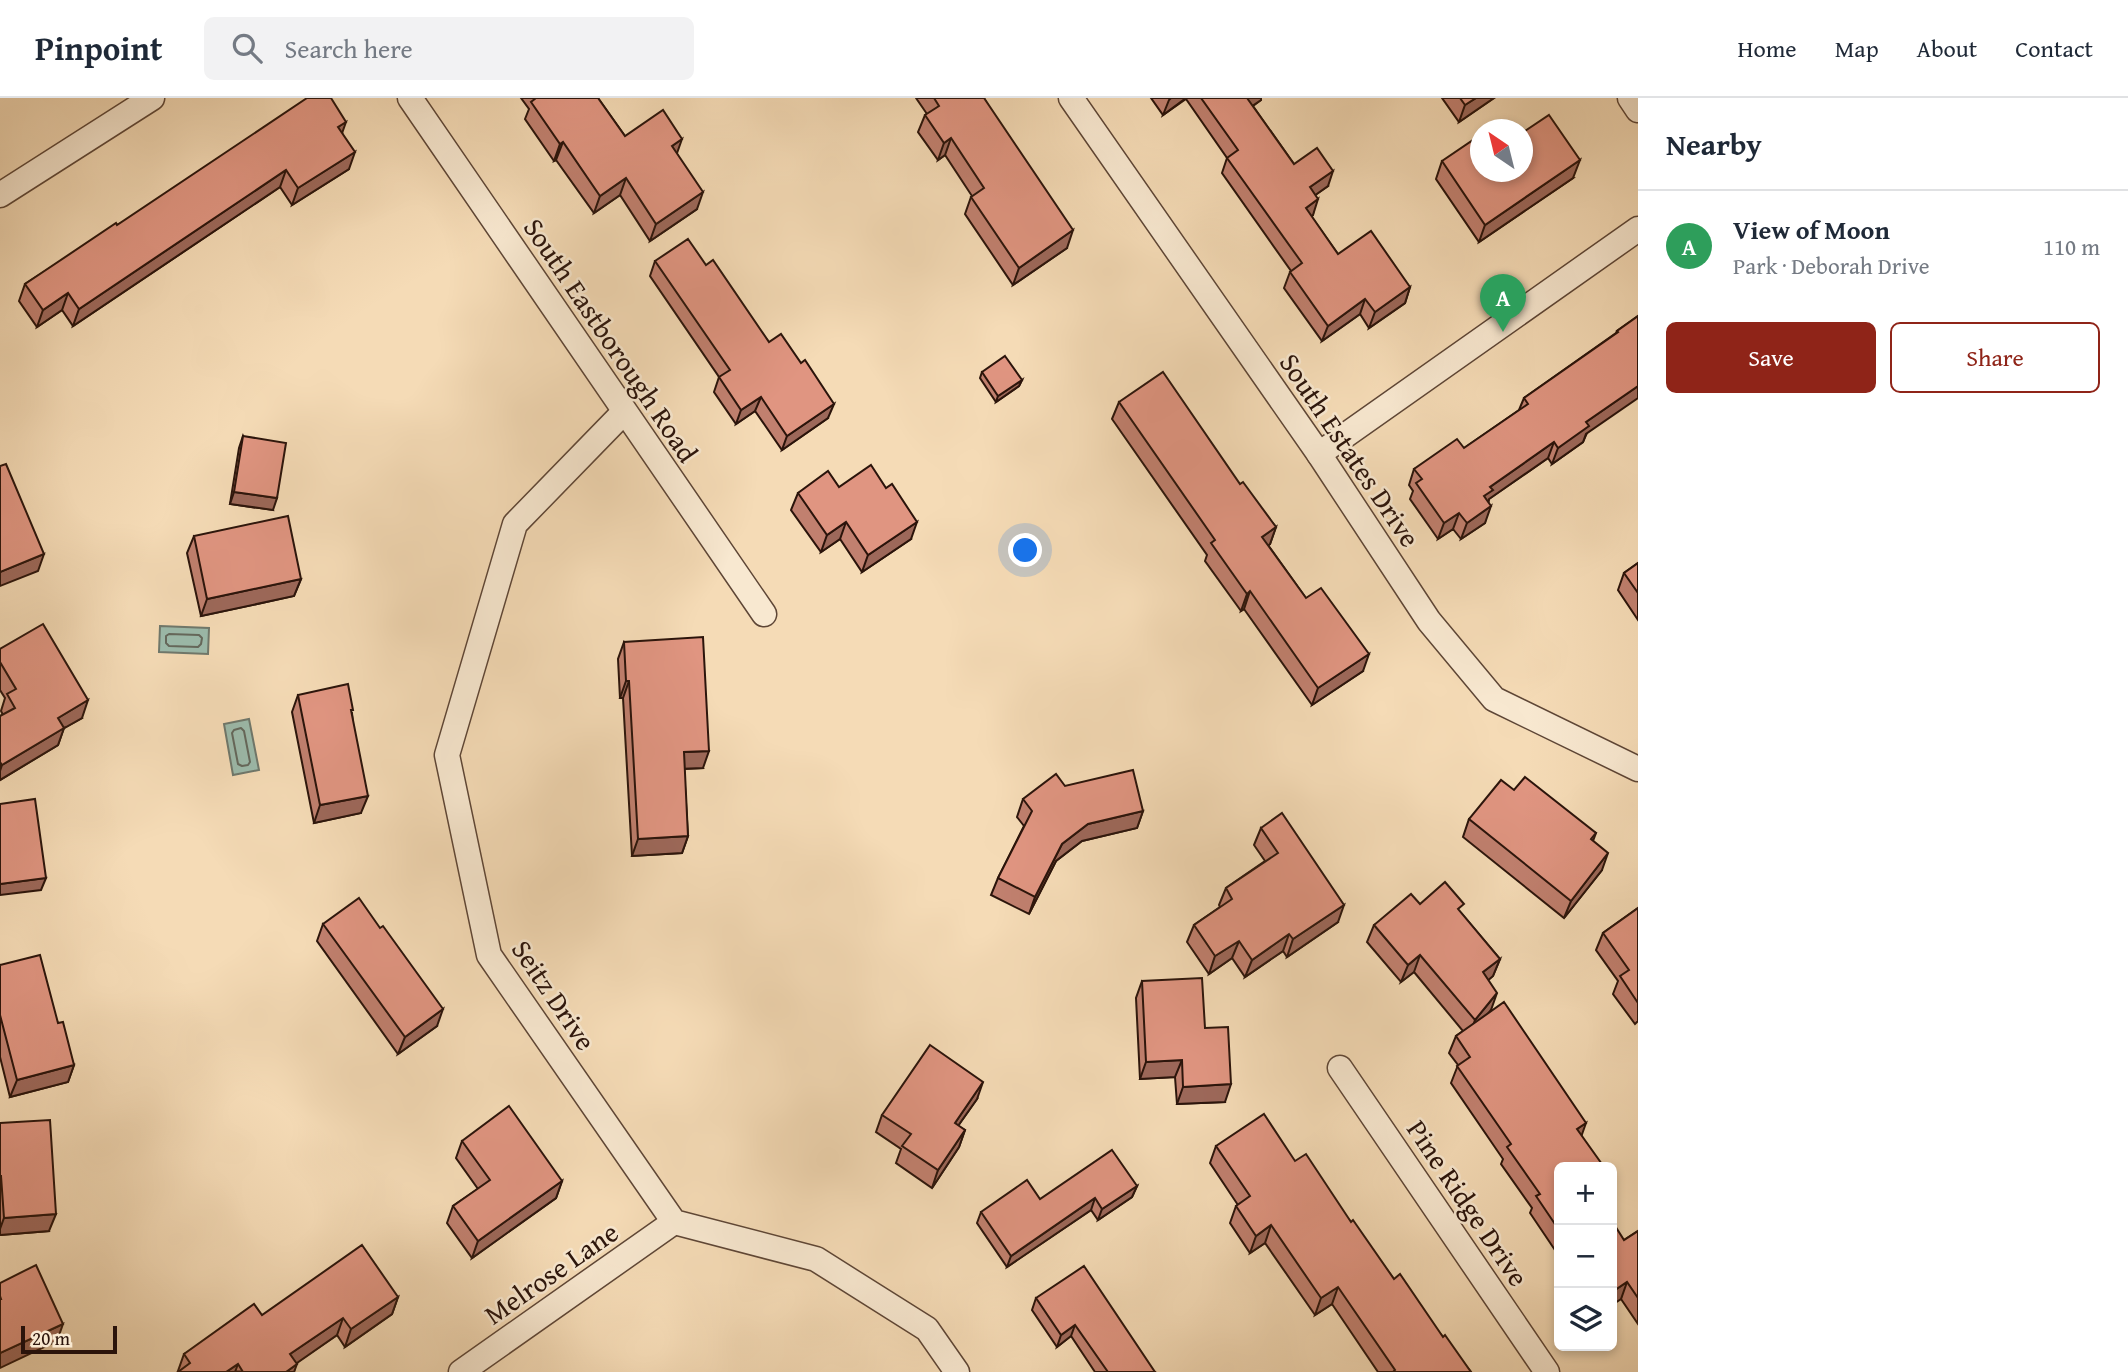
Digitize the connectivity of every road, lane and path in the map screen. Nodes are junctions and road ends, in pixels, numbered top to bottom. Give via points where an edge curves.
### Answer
1 (152, 98) edge
2 (410, 98) edge
3 (1071, 98) edge
4 (1630, 98) edge
5 (1638, 110) edge
6 (0, 195) edge
7 (1638, 229) edge
8 (624, 412) junction
9 (1319, 454) junction
10 (764, 614) dead end
11 (1638, 769) edge
12 (1340, 1068) dead end
13 (674, 1222) junction
14 (461, 1372) edge
15 (957, 1372) edge
16 (1547, 1372) edge

1 - 6 street
2 - 8 street, South Eastborough Road
3 - 9 street, South Estates Drive
4 - 5 street
7 - 9 street
8 - 10 street, South Eastborough Road
8 - 13 street, Seitz Drive via 515,524 447,755 489,955
9 - 11 street, South Estates Drive via 1429,621 1494,699
12 - 16 street, Pine Ridge Drive
13 - 14 street, Melrose Lane
13 - 15 street via 816,1259 927,1329

